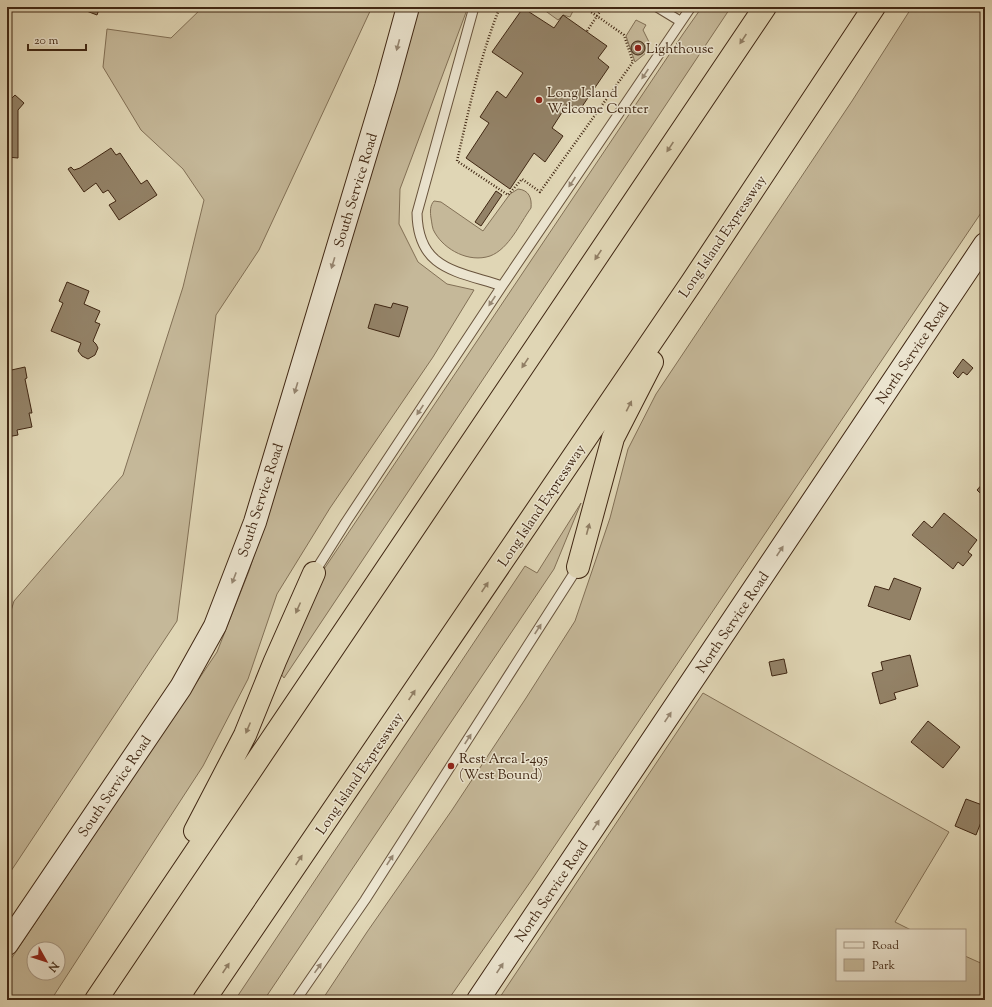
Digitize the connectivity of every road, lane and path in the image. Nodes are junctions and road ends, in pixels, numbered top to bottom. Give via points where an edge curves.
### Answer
1 (408, 7) edge
2 (474, 7) edge
3 (500, 7) edge
4 (584, 7) edge
5 (603, 7) edge
6 (657, 7) edge
7 (691, 7) edge
8 (765, 7) edge
9 (874, 7) edge
10 (597, 16) junction
11 (680, 21) junction
12 (587, 31) dead end
13 (985, 244) edge
14 (692, 282) junction
15 (502, 286) junction
16 (578, 566) joint
17 (314, 573) joint
18 (152, 917) junction
19 (7, 944) edge
20 (96, 1000) edge
21 (204, 1000) edge
22 (296, 1000) edge
23 (478, 1000) edge

1 -> 19 main road, South Service Road via 255,522 214,626 181,687
2 - 15 lane via 417,213 418,230 430,256 442,265
3 - 10 path via 490,31 457,161 508,195 522,179 540,192 633,62 624,35
4 - 10 path
5 - 10 path
6 - 11 lane
7 - 11 lane
8 -> 18 highway
9 - 14 highway, Long Island Expressway
10 - 12 path
11 -> 15 lane
23 -> 13 main road, North Service Road
16 -> 14 highway via 613,438
21 -> 14 highway, Long Island Expressway
15 -> 17 lane
22 -> 16 lane via 365,900
17 -> 18 highway via 245,735
18 - 20 highway

